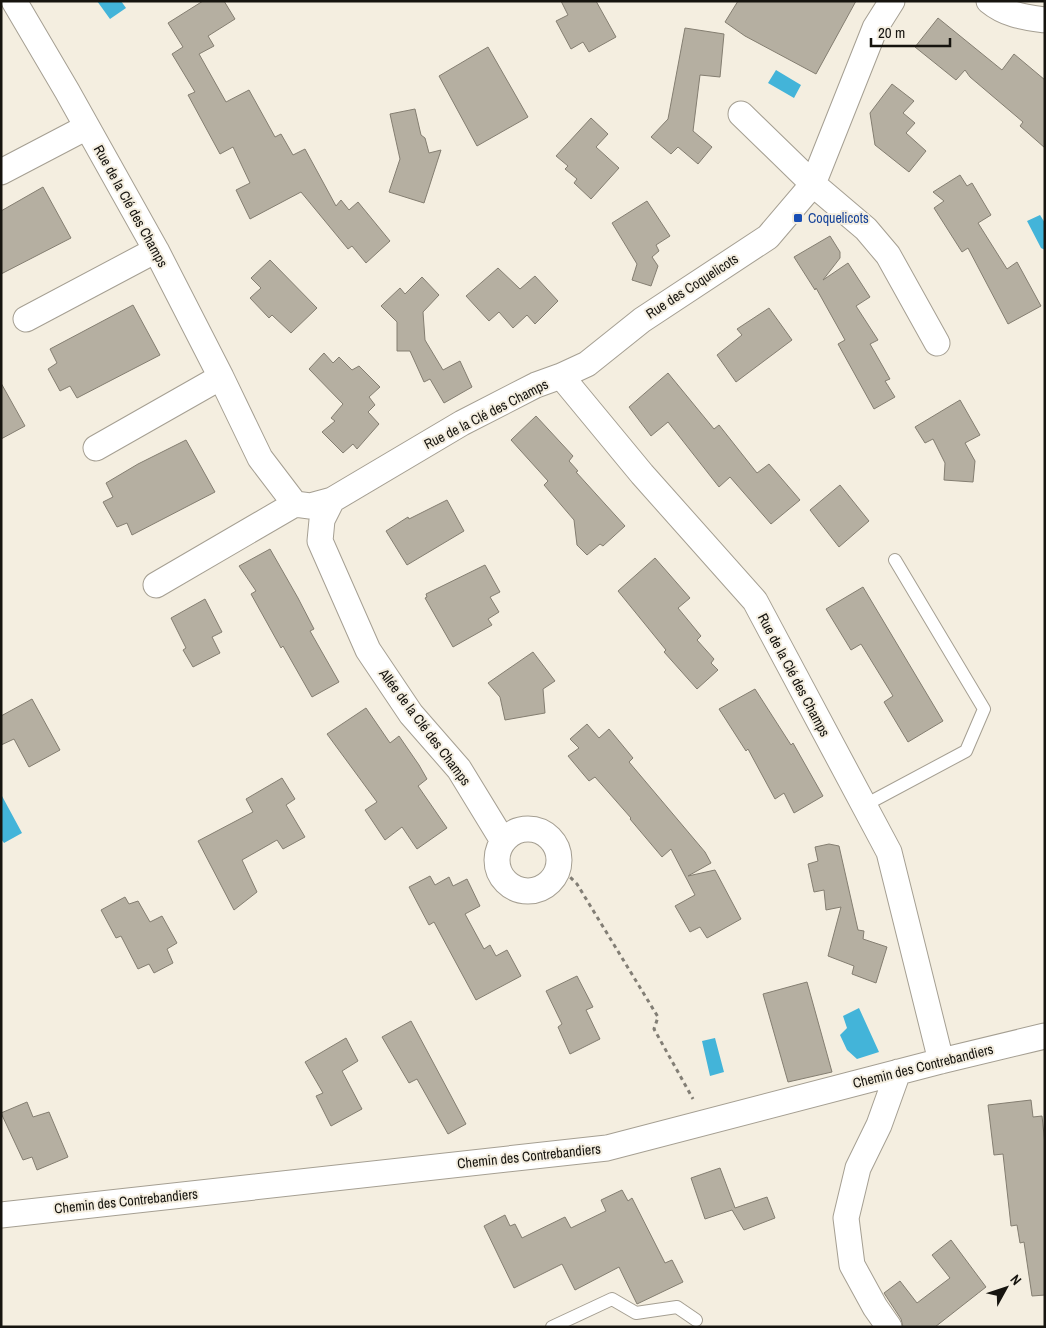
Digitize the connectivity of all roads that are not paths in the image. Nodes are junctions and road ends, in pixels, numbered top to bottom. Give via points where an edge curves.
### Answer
1 (14, 1) edge
2 (892, 1) edge
3 (989, 1) edge
4 (1045, 20) edge
5 (741, 114) dead end
6 (87, 127) junction
7 (1, 172) edge
8 (813, 184) junction
9 (156, 250) junction
10 (26, 319) dead end
11 (937, 344) dead end
12 (562, 376) junction
13 (221, 377) junction
14 (96, 448) dead end
15 (332, 500) junction
16 (296, 504) junction
17 (895, 560) dead end
18 (156, 585) dead end
19 (865, 806) junction
20 (503, 841) junction
21 (1045, 1036) edge
22 (941, 1061) junction
23 (898, 1072) junction
24 (1, 1215) edge
25 (696, 1320) dead end
26 (552, 1327) edge
27 (888, 1327) edge

1 - 6 street, Rue de la Clé des Champs
2 - 8 street, Rue des Coquelicots via 875,28
3 - 4 street via 1014,16
5 - 8 street
6 - 7 street
6 - 9 street, Rue de la Clé des Champs
8 - 11 street via 866,229 888,255
8 - 12 street, Rue des Coquelicots via 768,237 642,320 587,364
9 - 10 street
9 - 13 street, Rue de la Clé des Champs
12 - 15 street, Rue de la Clé des Champs via 462,423
12 - 19 street, Rue de la Clé des Champs via 642,474 755,601
13 - 14 street
13 - 16 street, Rue de la Clé des Champs via 260,458
15 - 16 street, Rue de la Clé des Champs via 310,506
15 - 20 street, Allée de la Clé des Champs via 322,520 320,541 368,650 411,714 459,769
16 - 18 street
17 - 19 lane via 984,709 966,751
19 - 22 street, Rue de la Clé des Champs via 889,852
20 - 20 street via 496,854 497,869 506,883 521,891 540,890 554,878 559,854 550,837 531,828 511,832
21 - 22 street, Chemin des Contrebandiers
22 - 23 street, Chemin des Contrebandiers
23 - 24 street, Chemin des Contrebandiers via 607,1148
23 - 27 street via 879,1125 858,1168 846,1218 852,1265
25 - 26 lane via 677,1307 636,1312 612,1299

